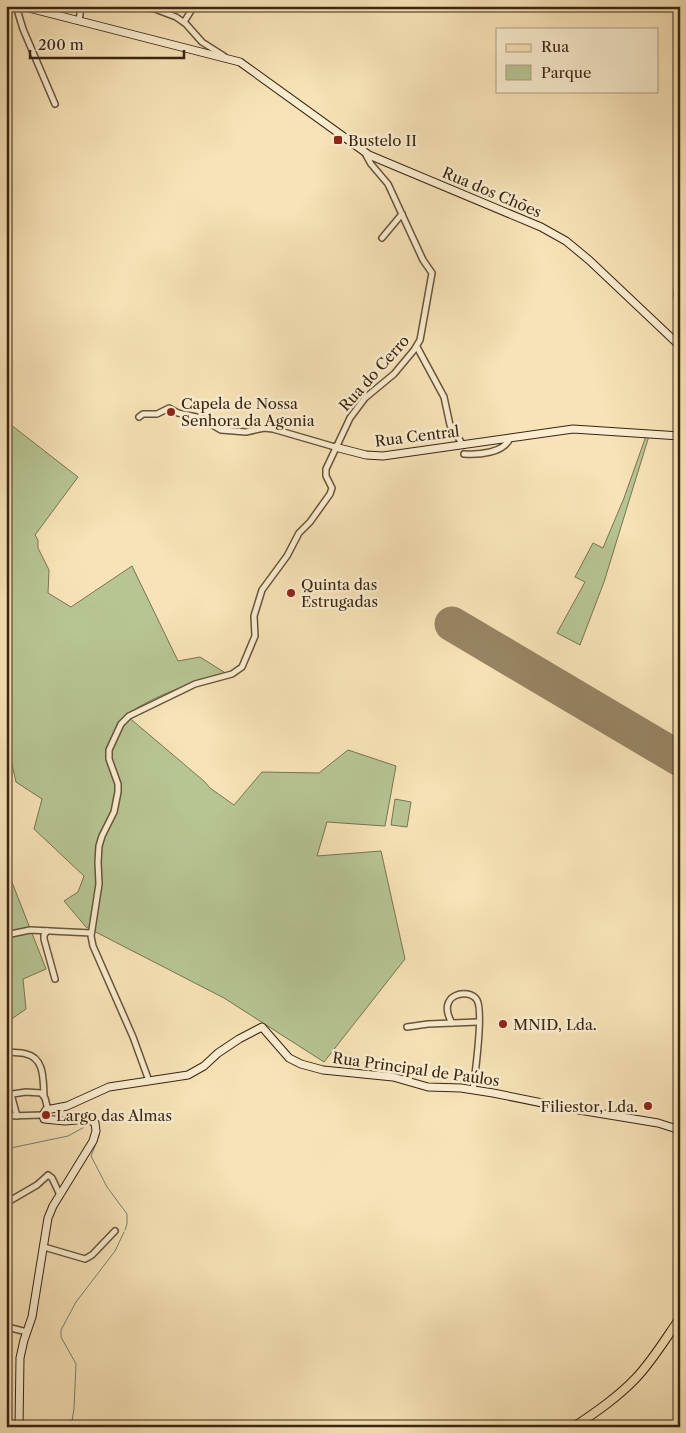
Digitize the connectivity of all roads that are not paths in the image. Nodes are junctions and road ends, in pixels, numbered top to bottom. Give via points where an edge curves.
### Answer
1 (16, 6) edge
2 (21, 6) edge
3 (81, 6) edge
4 (136, 6) edge
5 (194, 6) edge
6 (78, 21) junction
7 (184, 22) junction
8 (226, 58) junction
9 (55, 104) dead end
10 (365, 152) junction
11 (402, 214) junction
12 (382, 238) dead end
13 (680, 275) edge
14 (680, 314) edge
15 (416, 346) junction
16 (680, 346) edge
17 (139, 417) dead end
18 (680, 436) edge
19 (510, 438) junction
20 (463, 444) junction
21 (335, 447) junction
22 (464, 454) dead end
23 (47, 931) junction
24 (91, 933) junction
25 (6, 935) edge
26 (55, 978) dead end
27 (478, 1022) junction
28 (452, 1023) junction
29 (407, 1028) dead end
30 (6, 1052) edge
31 (149, 1081) junction
32 (473, 1090) junction
33 (9, 1094) edge
34 (44, 1095) junction
35 (45, 1112) junction
36 (6, 1116) edge
37 (17, 1116) junction
38 (680, 1130) edge
39 (60, 1194) junction
40 (6, 1203) edge
41 (115, 1231) dead end
42 (44, 1247) junction
43 (680, 1318) edge
44 (6, 1324) edge
45 (27, 1332) junction
46 (19, 1427) edge
47 (574, 1427) edge

1 - 9 street
2 - 6 street, Rua dos Chões
3 - 6 street
4 - 7 street via 164,12
5 - 7 street
6 - 8 street, Rua dos Chões
7 - 8 street via 200,41
8 - 10 street, Rua dos Chões via 243,64
10 - 11 street, Rua do Cerro via 388,184
10 - 16 street, Rua dos Chões via 562,239 594,264
11 - 12 street
11 - 15 street, Rua do Cerro via 432,275 422,333
13 - 14 street via 677,294
15 - 20 street via 442,393 450,425
15 - 21 street, Rua do Cerro via 394,374 361,403
17 - 21 street, Rua Central via 169,408 201,418 221,430 273,429
18 - 19 street, Rua Central via 578,428
19 - 20 street, Rua Central
19 - 22 street via 505,446 476,455
20 - 21 street, Rua Central via 378,456
21 - 24 street, Rua do Cerro via 325,472 332,488 330,494 299,533 261,593 254,616 255,636 242,667 232,674 195,684 129,716 121,724 109,752 118,795 100,842 99,884
23 - 24 street
23 - 25 street via 28,930
23 - 26 street via 44,939
24 - 31 street via 93,946
27 - 28 street
27 - 28 street via 477,1000 461,995 448,1001 447,1012
27 - 32 street via 478,1058
28 - 29 street
30 - 34 street via 28,1054 38,1061
31 - 32 street, Rua Principal de Paúlos via 189,1075 238,1040 263,1027 287,1056 304,1064 328,1071 395,1077 428,1088
31 - 35 street, Rua Principal de Paúlos via 109,1087
32 - 38 street, Rua Principal de Paúlos via 658,1123
33 - 34 street via 40,1092
33 - 37 street
34 - 35 street
35 - 37 street
35 - 39 street via 43,1119 90,1120 96,1126 96,1134 88,1150
36 - 37 street
39 - 40 street via 48,1175
39 - 42 street via 49,1215
41 - 42 street via 85,1259
42 - 45 street
43 - 47 main road via 636,1379
44 - 45 street
45 - 46 street via 20,1362

